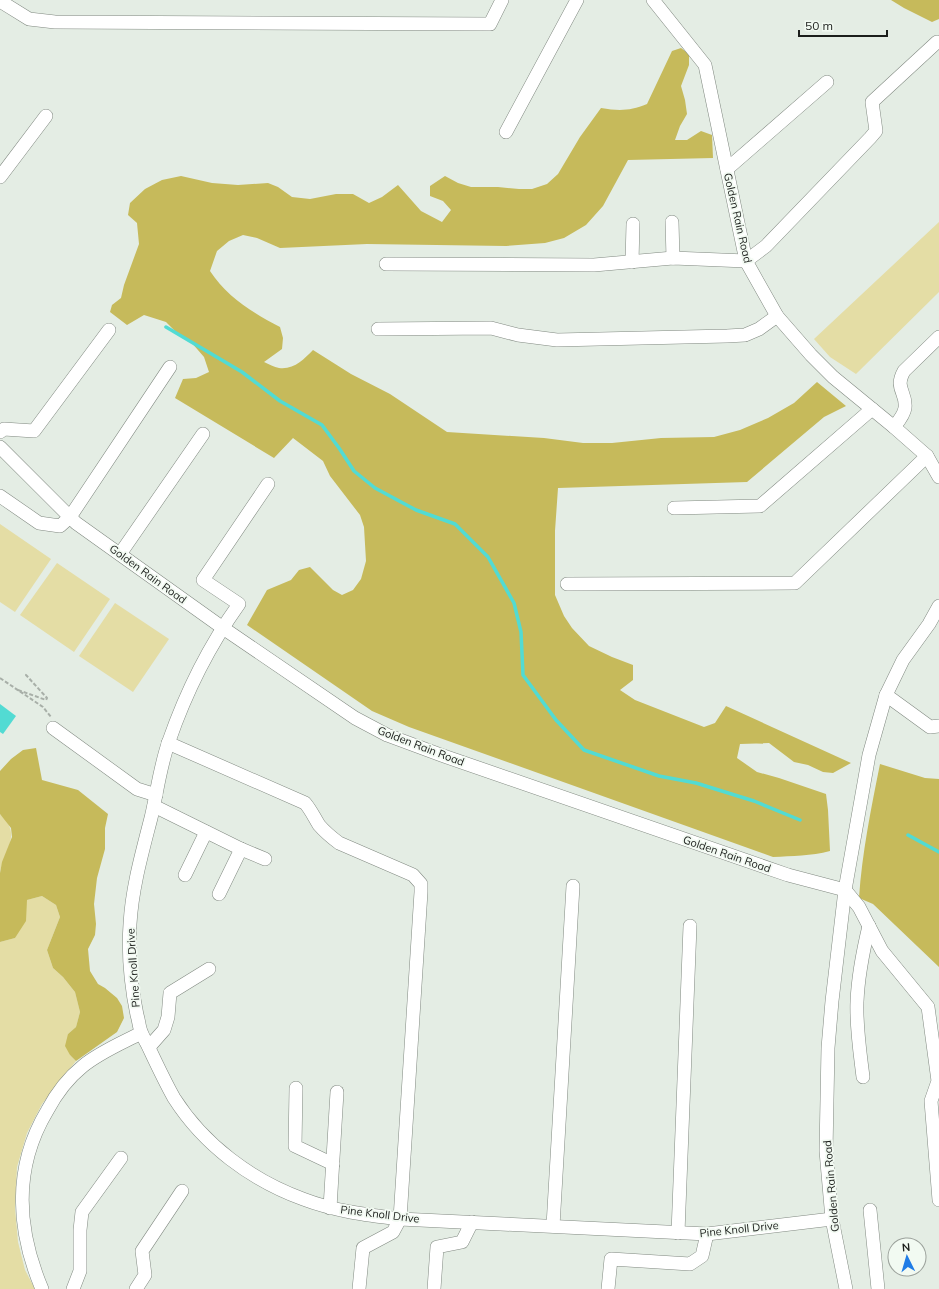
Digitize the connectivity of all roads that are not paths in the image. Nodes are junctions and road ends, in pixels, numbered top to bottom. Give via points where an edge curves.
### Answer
1 (502, 0) edge
2 (577, 0) edge
3 (653, 0) edge
4 (0, 1) edge
5 (937, 42) dead end
6 (827, 82) dead end
7 (46, 116) dead end
8 (506, 132) dead end
9 (727, 169) junction
10 (0, 177) edge
11 (672, 222) dead end
12 (633, 224) dead end
13 (673, 258) junction
14 (746, 261) junction
15 (632, 262) junction
16 (386, 264) dead end
17 (777, 316) junction
18 (378, 329) dead end
19 (109, 330) dead end
20 (939, 337) edge
21 (170, 367) dead end
22 (872, 409) junction
23 (894, 427) junction
24 (0, 432) edge
25 (203, 434) dead end
26 (0, 447) edge
27 (927, 456) junction
28 (939, 477) edge
29 (268, 484) dead end
30 (0, 496) edge
31 (674, 508) dead end
32 (70, 517) junction
33 (120, 554) junction
34 (567, 584) dead end
35 (939, 606) edge
36 (223, 628) junction
37 (886, 695) junction
38 (939, 726) edge
39 (53, 728) road end
40 (168, 742) junction
41 (155, 801) junction
42 (206, 832) junction
43 (241, 849) junction
44 (265, 859) dead end
45 (185, 875) dead end
46 (573, 886) dead end
47 (845, 890) junction
48 (219, 894) dead end
49 (690, 926) dead end
50 (869, 926) junction
51 (209, 969) dead end
52 (141, 1033) junction
53 (149, 1047) junction
54 (863, 1077) dead end
55 (296, 1088) dead end
56 (337, 1092) dead end
57 (121, 1158) dead end
58 (333, 1164) junction
59 (182, 1191) dead end
60 (939, 1200) edge
61 (330, 1208) junction
62 (870, 1210) dead end
63 (400, 1219) junction
64 (832, 1219) junction
65 (472, 1222) junction
66 (554, 1226) junction
67 (678, 1233) junction
68 (707, 1234) junction
69 (42, 1289) edge
70 (73, 1289) edge
71 (136, 1289) edge
72 (359, 1289) edge
73 (434, 1289) edge
74 (608, 1289) edge
75 (846, 1289) edge
76 (878, 1289) edge

1 - 4 street via 490,24 55,22 29,19
2 - 8 street
3 - 9 street, Golden Rain Road via 705,65
5 - 14 street via 872,102 876,130 870,138 766,246
6 - 9 street
7 - 10 street
9 - 14 street, Golden Rain Road
11 - 13 street
12 - 15 street
13 - 14 street
13 - 15 street
14 - 17 street, Golden Rain Road
15 - 16 street via 594,265
17 - 18 street via 745,335 727,336 557,340 518,335 491,328
17 - 22 street, Golden Rain Road via 810,355
19 - 24 street via 34,431 4,429
20 - 23 street via 900,378 905,408
21 - 32 street
22 - 23 street, Golden Rain Road
22 - 31 street via 760,506
23 - 27 street, Golden Rain Road
25 - 33 street
26 - 32 street, Golden Rain Road
27 - 28 street, Golden Rain Road
27 - 34 street via 795,583
29 - 36 street, Pine Knoll Drive via 203,580 239,604
30 - 32 street via 40,523 60,526
32 - 33 street, Golden Rain Road
33 - 36 street, Golden Rain Road
35 - 37 street, Golden Rain Road via 903,660
36 - 40 street, Pine Knoll Drive via 194,678
36 - 47 street, Golden Rain Road via 355,718 387,735 788,875
37 - 38 street via 930,727
37 - 47 street, Golden Rain Road via 869,755
39 - 41 street
40 - 41 street, Pine Knoll Drive
40 - 63 street via 304,803 312,810 318,824 339,843 413,875 421,884
41 - 42 street
41 - 52 street, Pine Knoll Drive via 132,895 130,924 134,1001
42 - 43 street
42 - 45 street
43 - 44 street
43 - 48 street
46 - 66 street
47 - 50 street via 859,907
47 - 64 street, Golden Rain Road via 828,1048 826,1151
49 - 67 street
50 - 54 street via 857,1002
50 - 60 street via 882,951 928,1007 938,1081 931,1101
51 - 53 street via 170,993 164,1030
52 - 53 street, Pine Knoll Drive
52 - 69 street via 95,1057 71,1076 55,1096 32,1142 22,1190 24,1230
53 - 61 street, Pine Knoll Drive via 175,1098 197,1128 225,1156 281,1190
55 - 58 street via 295,1146
56 - 58 street
57 - 70 street via 82,1212 80,1271
58 - 61 street
59 - 71 street via 142,1251 144,1275
61 - 63 street, Pine Knoll Drive
62 - 76 street
63 - 65 street, Pine Knoll Drive
63 - 72 street via 393,1232 363,1248
64 - 68 street, Pine Knoll Drive
64 - 75 street, Golden Rain Road
65 - 66 street, Pine Knoll Drive
65 - 73 street via 462,1242 437,1247
66 - 67 street, Pine Knoll Drive
67 - 68 street, Pine Knoll Drive
68 - 74 street via 702,1256 690,1264 611,1259

